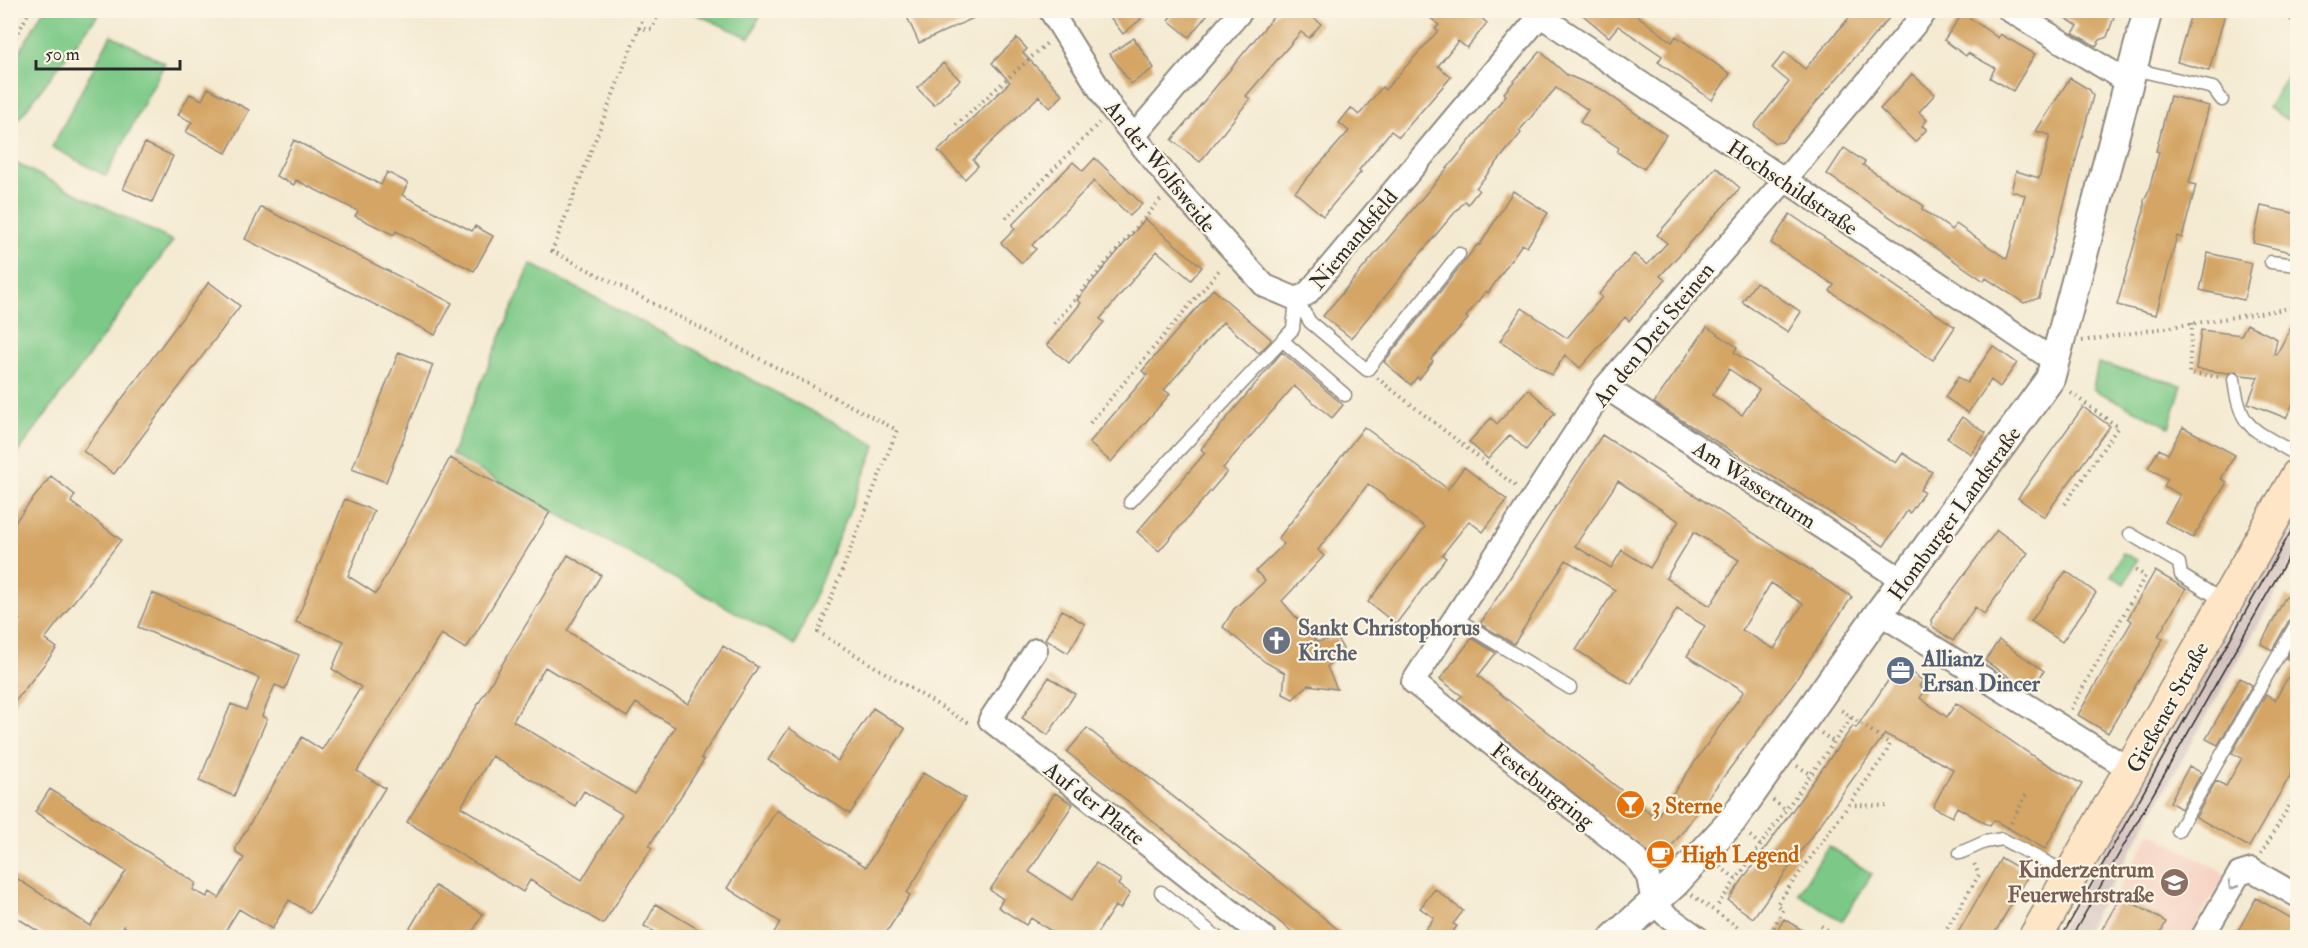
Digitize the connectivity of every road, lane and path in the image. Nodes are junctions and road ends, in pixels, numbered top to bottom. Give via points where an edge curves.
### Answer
1 (30, 10) edge
2 (646, 10) edge
3 (660, 10) edge
4 (1050, 10) edge
5 (1242, 10) edge
6 (1927, 10) edge
7 (2009, 10) edge
8 (2148, 10) edge
9 (2275, 10) edge
10 (1539, 12) edge
11 (2298, 24) edge
12 (638, 29) junction
13 (1063, 33) junction
14 (10, 48) edge
15 (2132, 76) junction
16 (2222, 100) dead end
17 (1112, 109) junction
18 (956, 125) dead end
19 (1134, 136) junction
20 (1784, 181) junction
21 (1173, 184) junction
22 (1006, 218) dead end
23 (1232, 253) junction
24 (1459, 254) dead end
25 (2271, 261) dead end
26 (2298, 265) edge
27 (1296, 298) junction
28 (2298, 307) edge
29 (2192, 323) junction
30 (1054, 324) dead end
31 (1282, 340) junction
32 (2055, 362) junction
33 (1367, 370) junction
34 (2234, 379) joint
35 (1605, 387) junction
36 (1345, 395) dead end
37 (1090, 423) dead end
38 (2298, 456) edge
39 (2298, 475) edge
40 (1533, 500) junction
41 (1130, 502) dead end
42 (2065, 504) dead end
43 (2130, 534) dead end
44 (2135, 570) dead end
45 (1904, 581) junction
46 (2226, 603) junction
47 (1879, 613) junction
48 (1455, 618) junction
49 (2298, 621) edge
50 (1036, 650) dead end
51 (1413, 682) joint
52 (1570, 688) dead end
53 (1821, 694) junction
54 (1851, 718) junction
55 (990, 720) junction
56 (2061, 728) junction
57 (1821, 732) dead end
58 (1834, 742) junction
59 (1797, 766) dead end
60 (2131, 770) junction
61 (1811, 774) junction
62 (2298, 791) edge
63 (2028, 792) dead end
64 (1773, 800) dead end
65 (1849, 805) junction
66 (1886, 806) dead end
67 (1786, 810) junction
68 (2178, 831) dead end
69 (1748, 835) dead end
70 (2002, 839) junction
71 (1760, 845) junction
72 (1960, 853) dead end
73 (2252, 870) junction
74 (1979, 875) dead end
75 (2072, 876) junction
76 (1675, 883) junction
77 (1161, 892) dead end
78 (2298, 896) edge
79 (1653, 902) junction
80 (1718, 904) dead end
81 (1821, 926) dead end
82 (1218, 938) edge
83 (1265, 938) edge
84 (1614, 938) edge
85 (1698, 938) edge
86 (1753, 938) edge
87 (1768, 938) edge
88 (1841, 938) edge
89 (1941, 938) edge
90 (2035, 938) edge
91 (2202, 938) edge

1 - 14 path
2 - 12 path
3 - 12 path via 652,29
4 - 13 street, An der Wolfsweide
5 - 19 street
6 - 20 street, An den Drei Steinen
7 - 15 street
8 - 15 street, Homburger Landstraße
9 - 11 path
10 - 20 street, Hochschildstraße
10 - 27 street, Niemandsfeld via 1307,294
12 - 55 path via 552,251 897,430 818,632 966,722
13 - 17 street, An der Wolfsweide
13 - 18 path via 1041,47
15 - 16 lane via 2213,88
15 - 32 street, Homburger Landstraße
17 - 19 street, An der Wolfsweide
17 - 22 path
19 - 21 street, An der Wolfsweide
20 - 32 street, Hochschildstraße
20 - 35 street, An den Drei Steinen
21 - 23 street, An der Wolfsweide
21 - 30 path
23 - 27 street, An der Wolfsweide via 1265,286
23 - 37 path
24 - 33 lane
25 - 26 lane
27 - 31 lane via 1293,329
27 - 33 lane, Niemandsfeld via 1310,322
28 - 29 path
29 - 32 path
29 - 34 path via 2189,373
31 - 36 lane
31 - 41 lane
32 - 42 path via 2118,427
32 - 45 street, Homburger Landstraße
33 - 40 path
34 - 38 lane via 2236,403 2246,424
35 - 40 street, An den Drei Steinen
35 - 45 street, Am Wasserturm
39 - 46 main road, Gießener Straße
40 - 48 street, An den Drei Steinen
43 - 46 lane via 2179,563 2181,575
44 - 56 path via 2145,576
45 - 47 street, Homburger Landstraße
46 - 60 main road, Gießener Straße
47 - 53 street, Homburger Landstraße
47 - 56 street
48 - 51 street, An den Drei Steinen
48 - 52 lane
49 - 68 lane
50 - 55 street
51 - 79 street, Festeburgring via 1637,859 1648,877
53 - 54 path
53 - 76 street, Homburger Landstraße via 1732,821
54 - 58 path
54 - 65 path via 1890,744
55 - 83 street, Auf der Platte
56 - 60 street
57 - 58 path
58 - 61 path
59 - 61 path
60 - 75 main road, Gießener Straße
61 - 67 path
62 - 73 path
63 - 70 path
64 - 67 path
65 - 66 path
65 - 87 path via 1777,904 1784,910
67 - 71 path
69 - 71 path
70 - 72 lane
70 - 75 lane
71 - 80 path
73 - 78 street
73 -> 91 street via 2239,874
74 - 89 path
75 - 90 main road, Gießener Straße
76 - 79 street, Homburger Landstraße
76 - 86 path
77 - 82 lane
79 - 84 street, Homburger Landstraße
79 - 85 street
81 - 88 path

